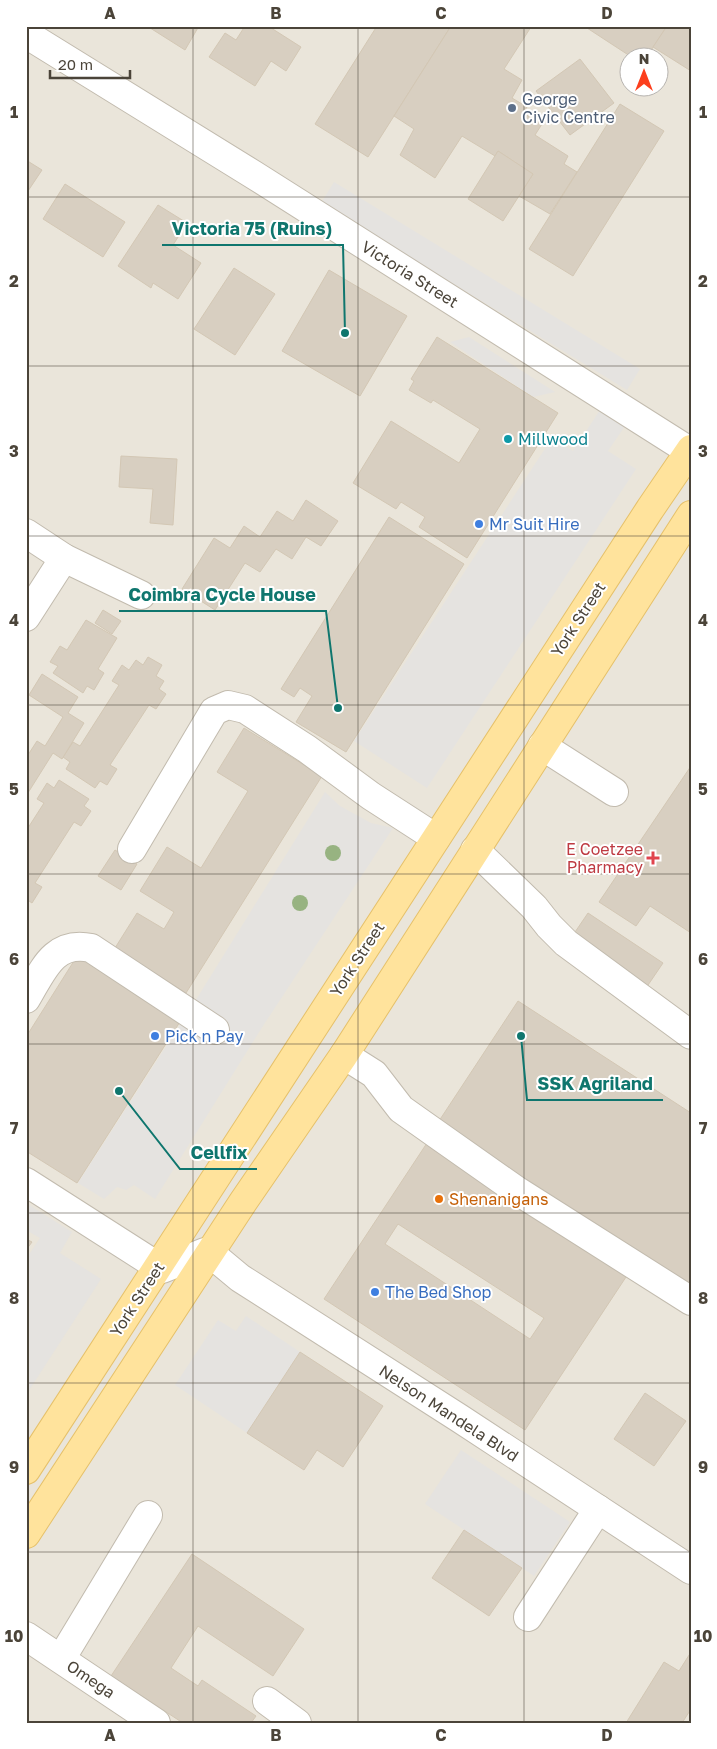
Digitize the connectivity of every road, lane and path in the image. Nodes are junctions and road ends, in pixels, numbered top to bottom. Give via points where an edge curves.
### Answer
1 (26, 34) edge
2 (690, 451) edge
3 (691, 515) edge
4 (26, 533) edge
5 (64, 558) junction
6 (141, 594) dead end
7 (26, 617) edge
8 (542, 746) junction
9 (614, 792) dead end
10 (436, 838) junction
11 (132, 849) dead end
12 (475, 850) junction
13 (26, 998) edge
14 (215, 1030) dead end
15 (691, 1035) edge
16 (344, 1056) junction
17 (26, 1182) edge
18 (210, 1253) junction
19 (158, 1267) junction
20 (691, 1301) edge
21 (30, 1458) edge
22 (598, 1509) junction
23 (148, 1515) dead end
24 (26, 1534) edge
25 (691, 1570) edge
26 (528, 1617) dead end
27 (26, 1636) edge
28 (61, 1659) junction
29 (267, 1701) dead end
30 (156, 1723) edge
31 (297, 1723) edge

1 - 2 street, Victoria Street
2 - 10 main road, York Street
3 - 8 main road
4 - 5 street
5 - 6 street
5 - 7 street
8 - 9 street
8 - 12 main road
10 - 11 street via 371,796 308,749 245,709 228,705 214,711
10 - 19 main road, York Street
12 - 15 street via 566,943
12 - 16 main road
13 - 14 street via 59,951 82,946 91,948
16 - 18 main road
16 - 20 street via 374,1074 402,1109 471,1158
17 - 19 street
18 - 19 street via 200,1253 171,1266
18 - 22 street, Nelson Mandela Blvd via 240,1278
18 - 24 main road
19 - 21 main road, York Street
22 - 25 street, Nelson Mandela Blvd
22 - 26 street
23 - 28 street
27 - 28 street, Omega
28 - 30 street, Omega
29 - 31 street

